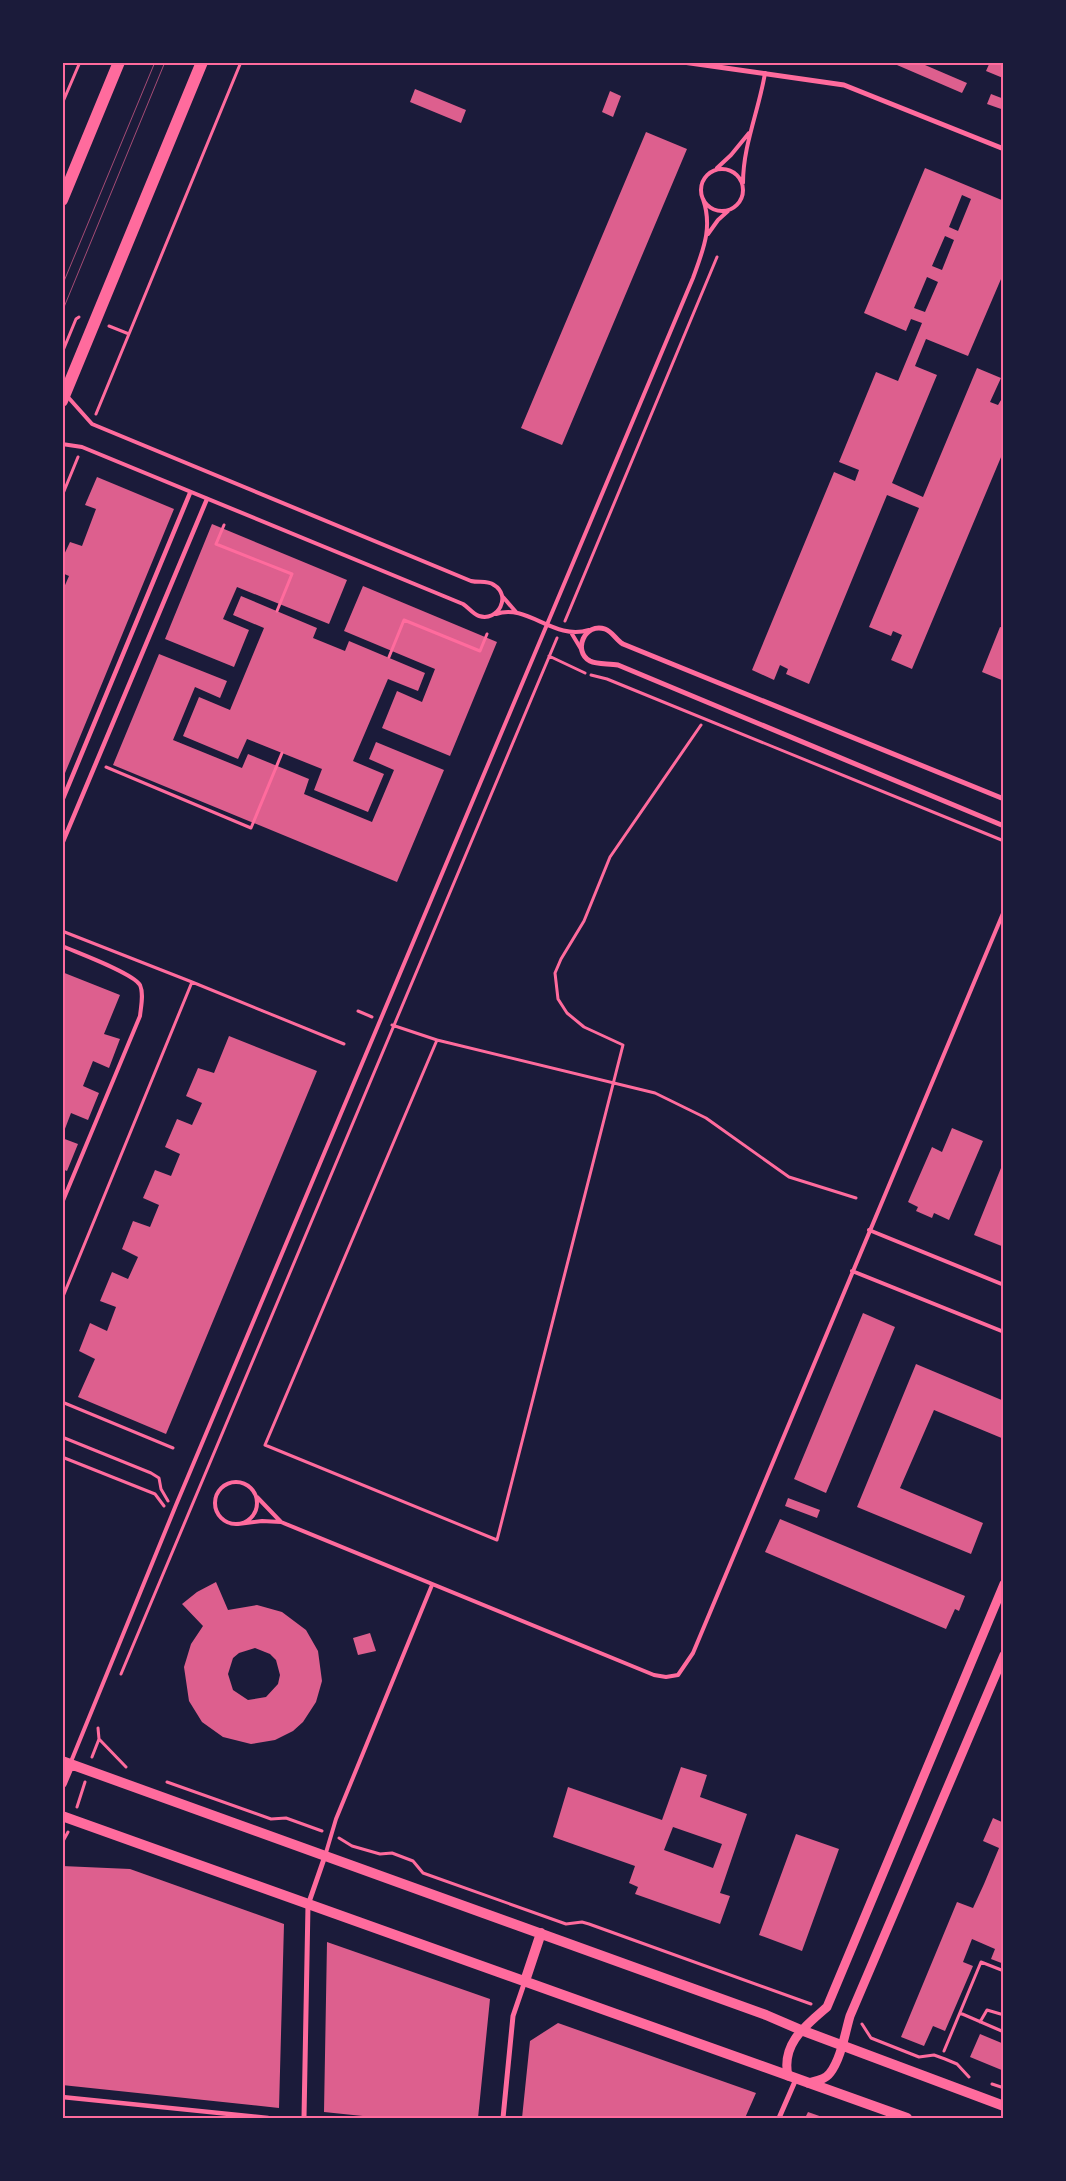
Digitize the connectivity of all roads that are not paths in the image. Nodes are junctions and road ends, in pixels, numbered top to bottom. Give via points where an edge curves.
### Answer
1 (119, 62) edge
2 (202, 62) edge
3 (683, 62) edge
4 (765, 73) junction
5 (751, 129) junction
6 (1004, 149) edge
7 (714, 170) junction
8 (743, 188) junction
9 (703, 199) junction
10 (62, 200) edge
11 (731, 209) junction
12 (707, 236) junction
13 (64, 398) edge
14 (62, 444) edge
15 (190, 493) junction
16 (207, 499) junction
17 (501, 592) junction
18 (516, 612) junction
19 (491, 616) junction
20 (547, 624) junction
21 (594, 629) junction
22 (572, 634) junction
23 (583, 653) junction
24 (1004, 799) edge
25 (62, 800) edge
26 (1004, 826) edge
27 (62, 844) edge
28 (1004, 911) edge
29 (62, 946) edge
30 (62, 1203) edge
31 (870, 1230) junction
32 (852, 1271) junction
33 (1004, 1285) edge
34 (1004, 1332) edge
35 (254, 1493) junction
36 (281, 1522) junction
37 (238, 1524) junction
38 (432, 1584) junction
39 (1004, 1584) edge
40 (1004, 1654) edge
41 (66, 1762) edge
42 (62, 1783) edge
43 (62, 1816) edge
44 (325, 1856) junction
45 (308, 1905) junction
46 (541, 1933) junction
47 (525, 1981) junction
48 (800, 2030) junction
49 (841, 2045) junction
50 (792, 2077) junction
51 (808, 2083) junction
52 (62, 2098) edge
53 (1004, 2106) edge
54 (268, 2118) edge
55 (304, 2118) edge
56 (503, 2118) edge
57 (779, 2118) edge
58 (908, 2118) edge

1 - 10 main road
2 - 13 main road
3 - 4 street
4 - 5 lane via 761,100
4 - 6 street via 844,85
5 - 7 lane via 731,155
5 - 8 lane
7 - 8 lane via 733,172
7 - 9 lane via 708,173 701,185
8 - 11 lane via 740,200
9 - 11 lane via 706,205 718,211
9 - 12 lane
11 - 12 lane
12 - 20 lane via 693,278
13 - 17 lane via 92,424 471,581 493,584
14 - 15 lane via 82,447
15 - 16 lane
15 - 25 street
16 - 19 lane via 463,604 480,616
16 - 27 street
17 - 18 lane
17 - 19 lane via 500,609
18 - 19 lane
18 - 20 lane
20 - 22 lane
20 - 41 lane
21 - 22 lane
21 - 23 street via 584,636
21 - 24 street via 605,629 623,644
22 - 23 lane
23 - 26 street via 591,661 618,666
28 - 31 lane
29 - 30 lane via 130,976 141,987 142,996 140,1016
31 - 32 lane
31 - 33 lane
32 - 34 lane
32 - 38 lane via 693,1653 678,1675 654,1675
35 - 36 lane
35 - 37 lane via 256,1506 251,1518
35 - 37 lane via 244,1484 231,1483 216,1495 219,1516 224,1521
36 - 37 lane
36 - 38 lane
38 - 44 lane via 330,1834
39 - 48 street via 827,2007
40 - 49 street via 850,2016
41 - 42 main road
41 - 44 main road
43 - 45 main road
44 - 45 street
44 - 46 main road
45 - 47 main road
45 - 55 street
46 - 47 main road
46 - 48 main road
47 - 50 main road
47 - 56 street via 513,2016
48 - 49 main road
48 - 50 street via 790,2044 786,2066
49 - 51 street via 830,2074
49 - 53 main road
50 - 51 main road
50 - 57 street
51 - 58 main road
52 - 54 street

